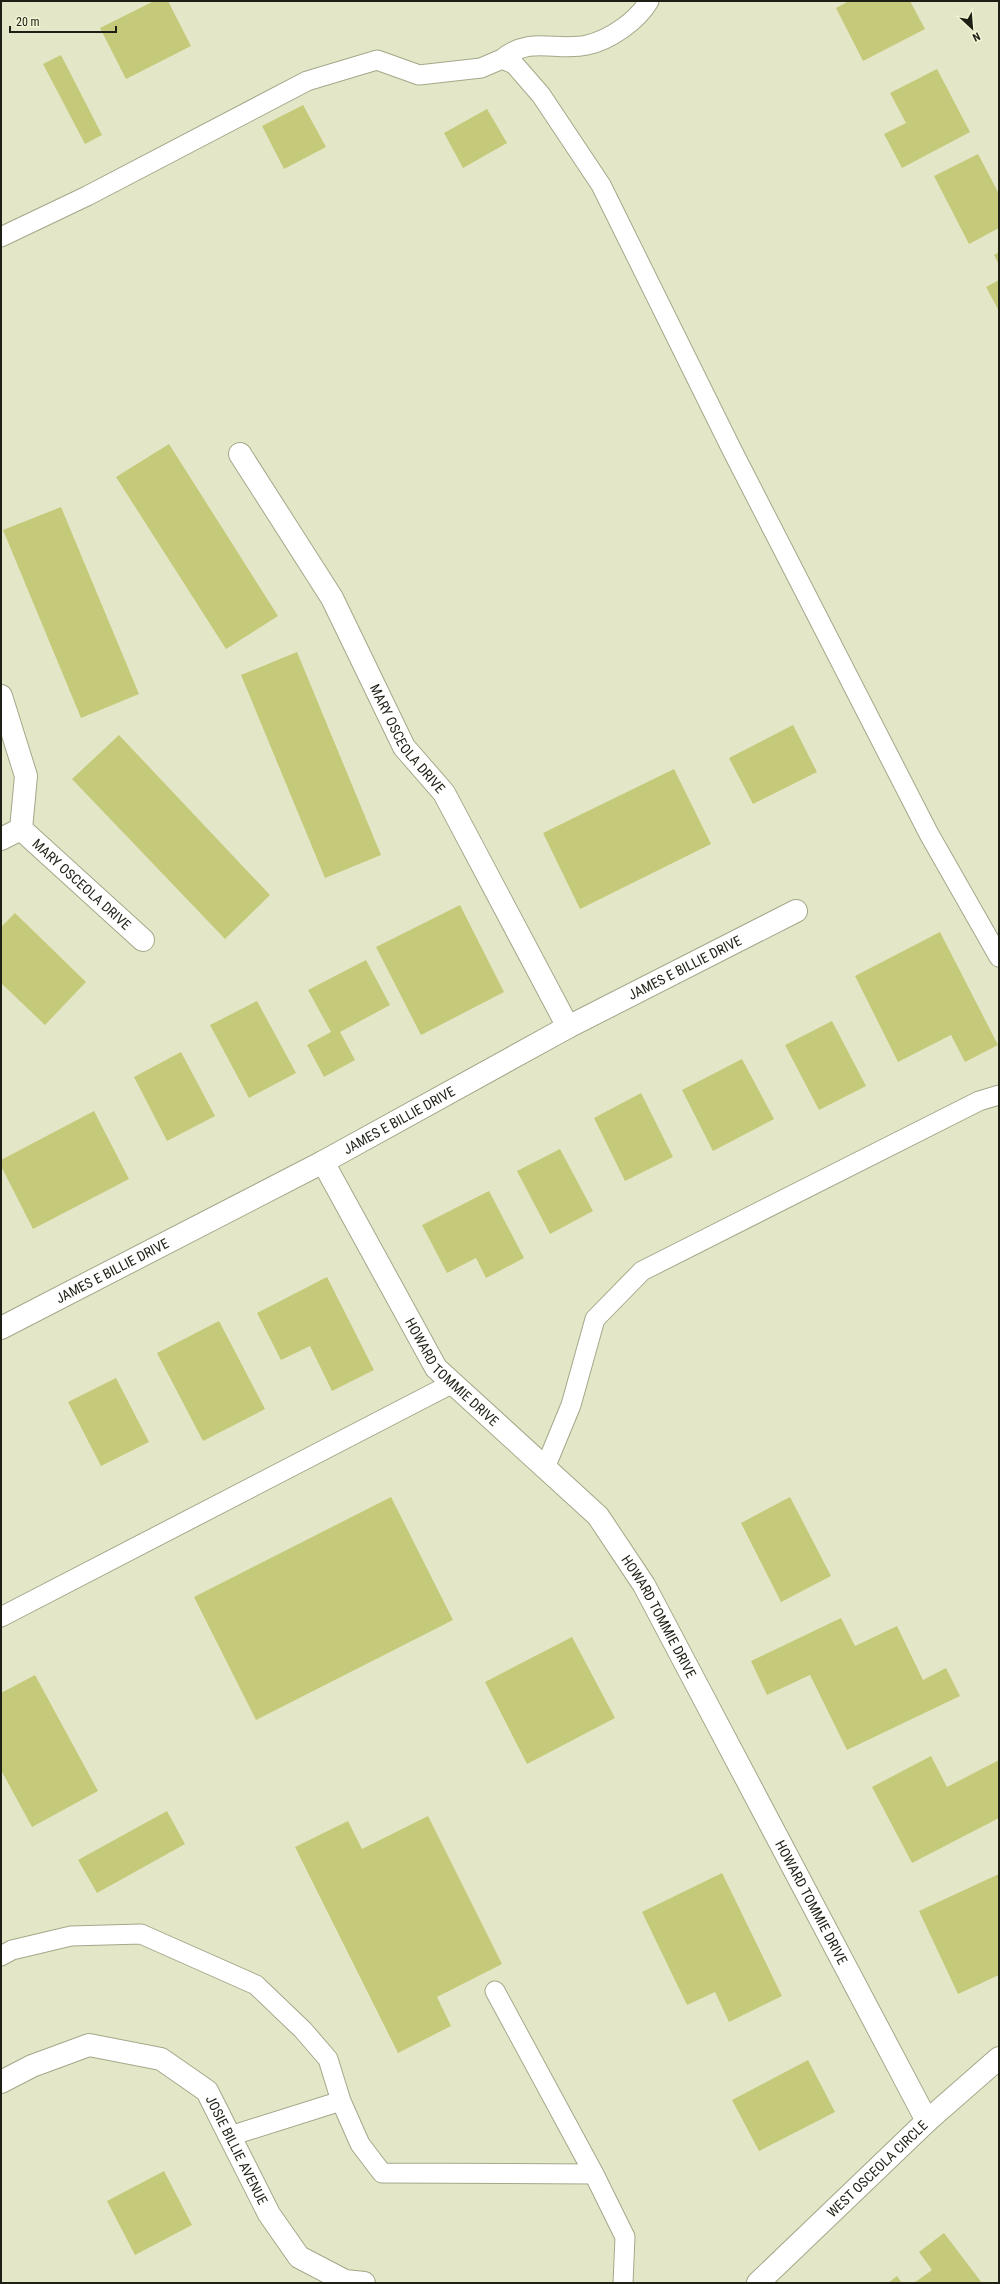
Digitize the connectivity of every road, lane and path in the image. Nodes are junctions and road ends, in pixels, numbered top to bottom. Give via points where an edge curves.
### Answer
1 (649, 1) edge
2 (502, 59) junction
3 (1, 237) edge
4 (240, 454) dead end
5 (1, 696) edge
6 (21, 829) junction
7 (1, 839) edge
8 (796, 911) dead end
9 (143, 940) dead end
10 (999, 957) edge
11 (568, 1027) junction
12 (999, 1095) edge
13 (323, 1162) junction
14 (1, 1328) edge
15 (452, 1383) junction
16 (545, 1468) junction
17 (1, 1617) edge
18 (1, 1956) edge
19 (495, 1991) dead end
20 (999, 2058) edge
21 (1, 2082) edge
22 (340, 2101) junction
23 (927, 2121) junction
24 (230, 2136) junction
25 (594, 2174) junction
26 (364, 2283) edge
27 (623, 2283) edge
28 (758, 2283) edge

1 - 2 lane via 619,32 587,45 524,46
2 - 3 lane via 481,68 419,75 377,60 307,81 87,196
2 - 10 lane via 514,64 541,95 601,185 732,450 929,834
4 - 11 street, MARY OSCEOLA DRIVE via 332,598 404,747 444,793
5 - 6 street, MARY OSCEOLA DRIVE via 26,776
6 - 7 street, MARY OSCEOLA DRIVE
6 - 9 street, MARY OSCEOLA DRIVE
8 - 11 street, JAMES E BILLIE DRIVE
11 - 13 street, JAMES E BILLIE DRIVE
12 - 16 lane via 979,1101 865,1157 642,1271 595,1319 571,1405
13 - 14 street, JAMES E BILLIE DRIVE
13 - 15 street, HOWARD TOMMIE DRIVE via 436,1368
15 - 16 street, HOWARD TOMMIE DRIVE
15 - 17 lane
16 - 23 street, HOWARD TOMMIE DRIVE via 598,1516 644,1585
18 - 22 lane via 12,1950 72,1936 141,1934 256,1986 303,2030 328,2059
19 - 25 lane
20 - 23 street, WEST OSCEOLA CIRCLE
21 - 24 street, JOSIE BILLIE AVENUE via 32,2066 89,2045 161,2059 207,2091
22 - 24 lane
22 - 25 lane via 360,2144 382,2173
23 - 28 street, WEST OSCEOLA CIRCLE
24 - 26 street, JOSIE BILLIE AVENUE via 269,2214 299,2257 345,2281
25 - 27 lane via 625,2237

